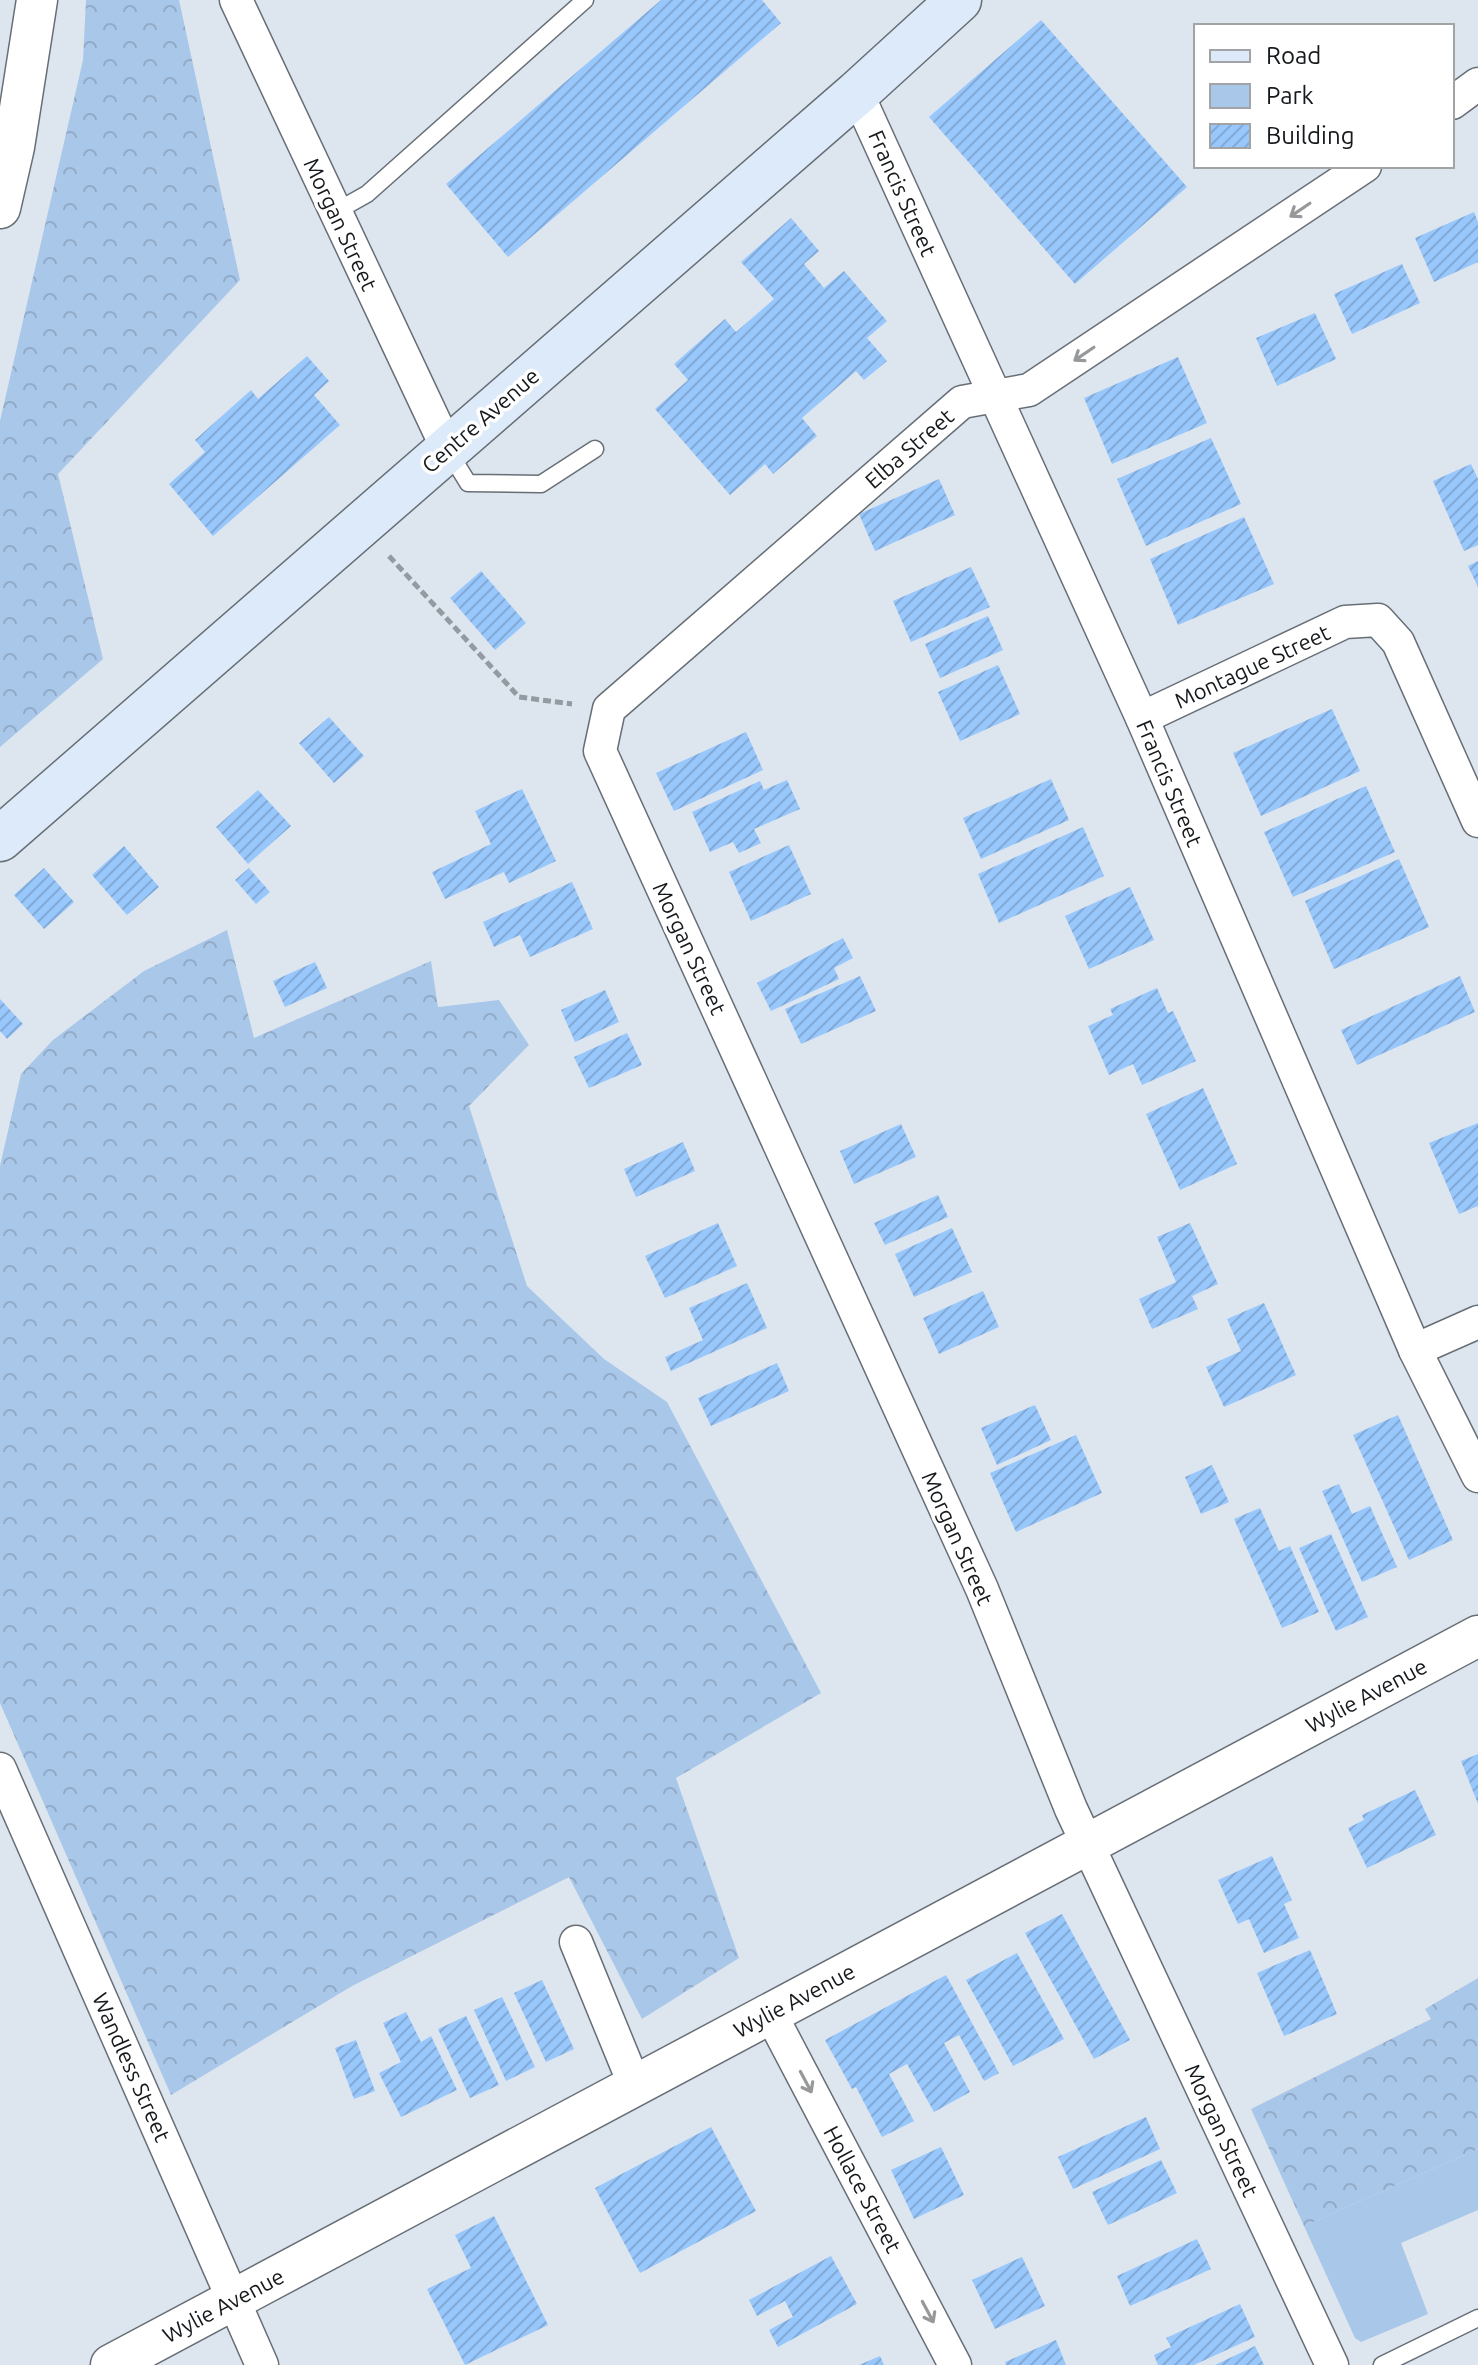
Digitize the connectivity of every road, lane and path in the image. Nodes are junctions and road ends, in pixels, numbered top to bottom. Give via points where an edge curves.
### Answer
1 (37, 0) edge
2 (236, 0) edge
3 (585, 0) edge
4 (959, 0) edge
5 (1478, 84) edge
6 (857, 93) junction
7 (1454, 102) edge
8 (1362, 168) edge
9 (0, 208) edge
10 (335, 212) junction
11 (997, 396) junction
12 (447, 448) junction
13 (595, 449) dead end
14 (388, 554) dead end
15 (609, 709) junction
16 (1142, 718) junction
17 (1478, 821) edge
18 (0, 839) edge
19 (1478, 1322) edge
20 (1415, 1350) junction
21 (1478, 1476) edge
22 (1478, 1636) edge
23 (0, 1769) edge
24 (1088, 1844) junction
25 (576, 1942) dead end
26 (770, 2013) junction
27 (635, 2086) junction
28 (234, 2299) junction
29 (1478, 2318) edge
30 (111, 2365) edge
31 (262, 2365) edge
32 (955, 2365) edge
33 (1332, 2365) edge
34 (1382, 2365) edge

1 - 9 street
2 - 10 street, Morgan Street
3 - 10 lane via 367,194
4 - 6 main road, Centre Avenue
5 - 7 street
6 - 11 street, Francis Street
6 - 12 main road, Centre Avenue
8 -> 11 street, Elba Street via 1029,390
10 - 12 street, Morgan Street
11 - 15 street, Elba Street via 962,402
11 - 16 street, Francis Street
12 - 13 lane via 468,483 527,484 541,484
12 - 18 main road, Centre Avenue
14 - 15 path via 519,697
15 - 24 street, Morgan Street via 600,751 982,1589
16 - 17 street, Montague Street via 1345,622 1378,620 1398,642
16 - 20 street, Francis Street
19 - 20 street
20 - 21 street, Francis Street
22 - 24 street, Wylie Avenue
23 - 28 street, Wandless Street
24 - 26 street, Wylie Avenue
24 - 33 street, Morgan Street
25 - 27 street
26 - 27 street, Wylie Avenue
26 -> 32 street, Hollace Street
27 - 28 street, Wylie Avenue
28 - 30 street, Wylie Avenue
28 - 31 street, Wandless Street
29 - 34 lane

